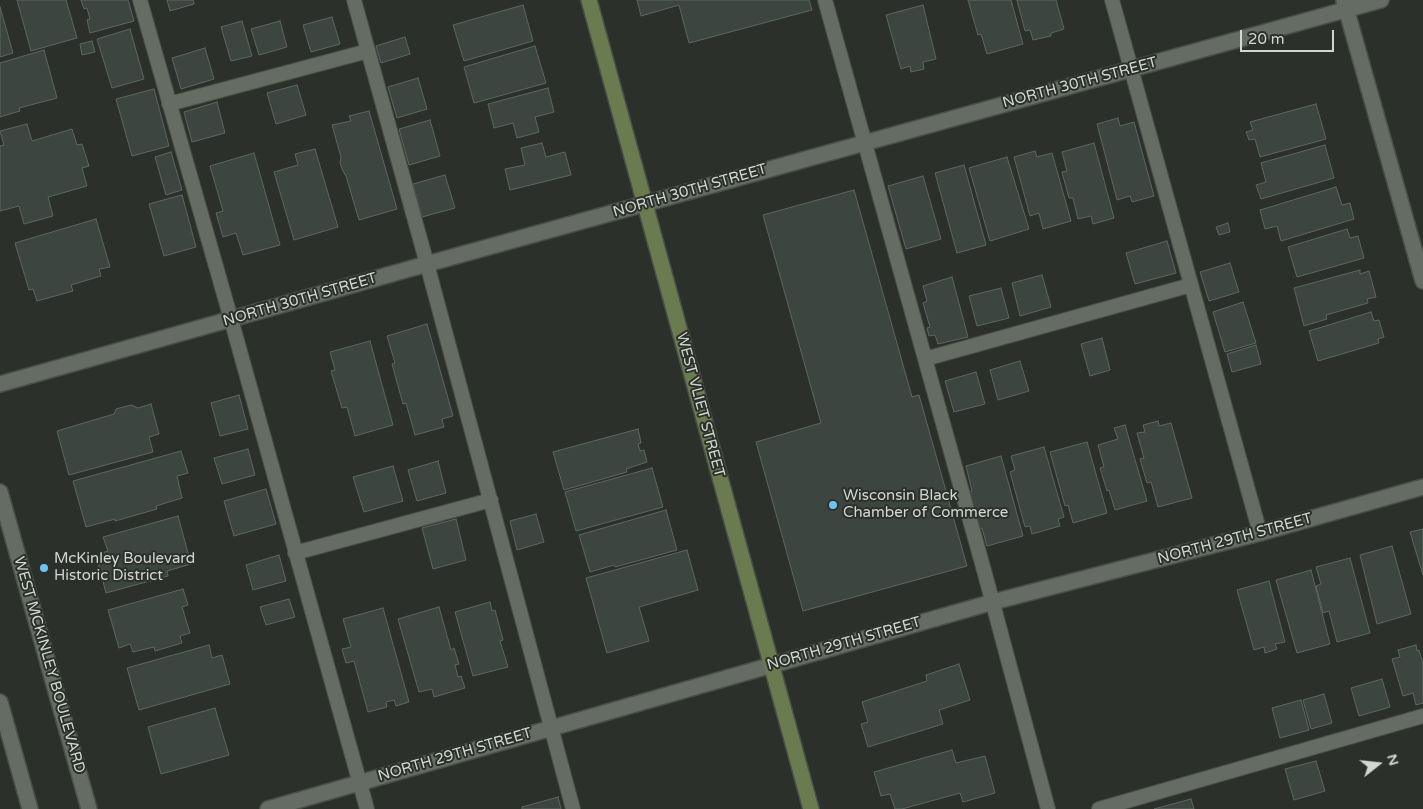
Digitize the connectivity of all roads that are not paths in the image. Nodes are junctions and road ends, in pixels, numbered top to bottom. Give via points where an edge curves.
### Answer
1 (140, 0) edge
2 (354, 0) edge
3 (589, 0) edge
4 (825, 0) edge
5 (1112, 0) edge
6 (1381, 0) edge
7 (1345, 5) edge
8 (368, 51) junction
9 (1130, 69) junction
10 (169, 104) junction
11 (864, 142) junction
12 (645, 203) junction
13 (427, 264) junction
14 (1423, 281) edge
15 (1191, 285) junction
16 (231, 319) junction
17 (924, 359) junction
18 (0, 384) edge
19 (1423, 487) edge
20 (0, 492) edge
21 (491, 500) junction
22 (1260, 533) junction
23 (295, 553) junction
24 (993, 602) junction
25 (772, 665) junction
26 (0, 702) edge
27 (1423, 716) edge
28 (552, 728) junction
29 (359, 783) junction
30 (30, 809) edge
31 (89, 809) edge
32 (268, 809) edge
33 (367, 809) edge
34 (573, 809) edge
35 (811, 809) edge
36 (1048, 809) edge
37 (1099, 809) edge

1 - 10 lane
2 - 8 lane
3 - 12 street, WEST VLIET STREET
4 - 11 lane
5 - 9 lane
6 - 7 street, NORTH 30TH STREET
7 - 9 street, NORTH 30TH STREET
7 - 14 street
8 - 10 lane
8 - 13 lane
9 - 11 street, NORTH 30TH STREET
9 - 15 lane
10 - 16 lane
11 - 12 street, NORTH 30TH STREET
11 - 17 lane
12 - 13 street, NORTH 30TH STREET
12 - 25 street, WEST VLIET STREET
13 - 16 street, NORTH 30TH STREET
13 - 21 lane
15 - 17 lane
15 - 22 lane
16 - 18 street, NORTH 30TH STREET
16 - 23 lane
17 - 24 lane
19 - 22 street, NORTH 29TH STREET
20 - 31 street, WEST MCKINLEY BOULEVARD
21 - 23 lane
21 - 28 lane
22 - 24 street, NORTH 29TH STREET
23 - 29 lane
24 - 25 street, NORTH 29TH STREET
24 - 36 lane
25 - 28 street, NORTH 29TH STREET
25 - 35 street, WEST VLIET STREET
26 - 30 street
27 - 37 lane
28 - 29 street, NORTH 29TH STREET
28 - 34 lane
29 - 32 street, NORTH 29TH STREET
29 - 33 lane

